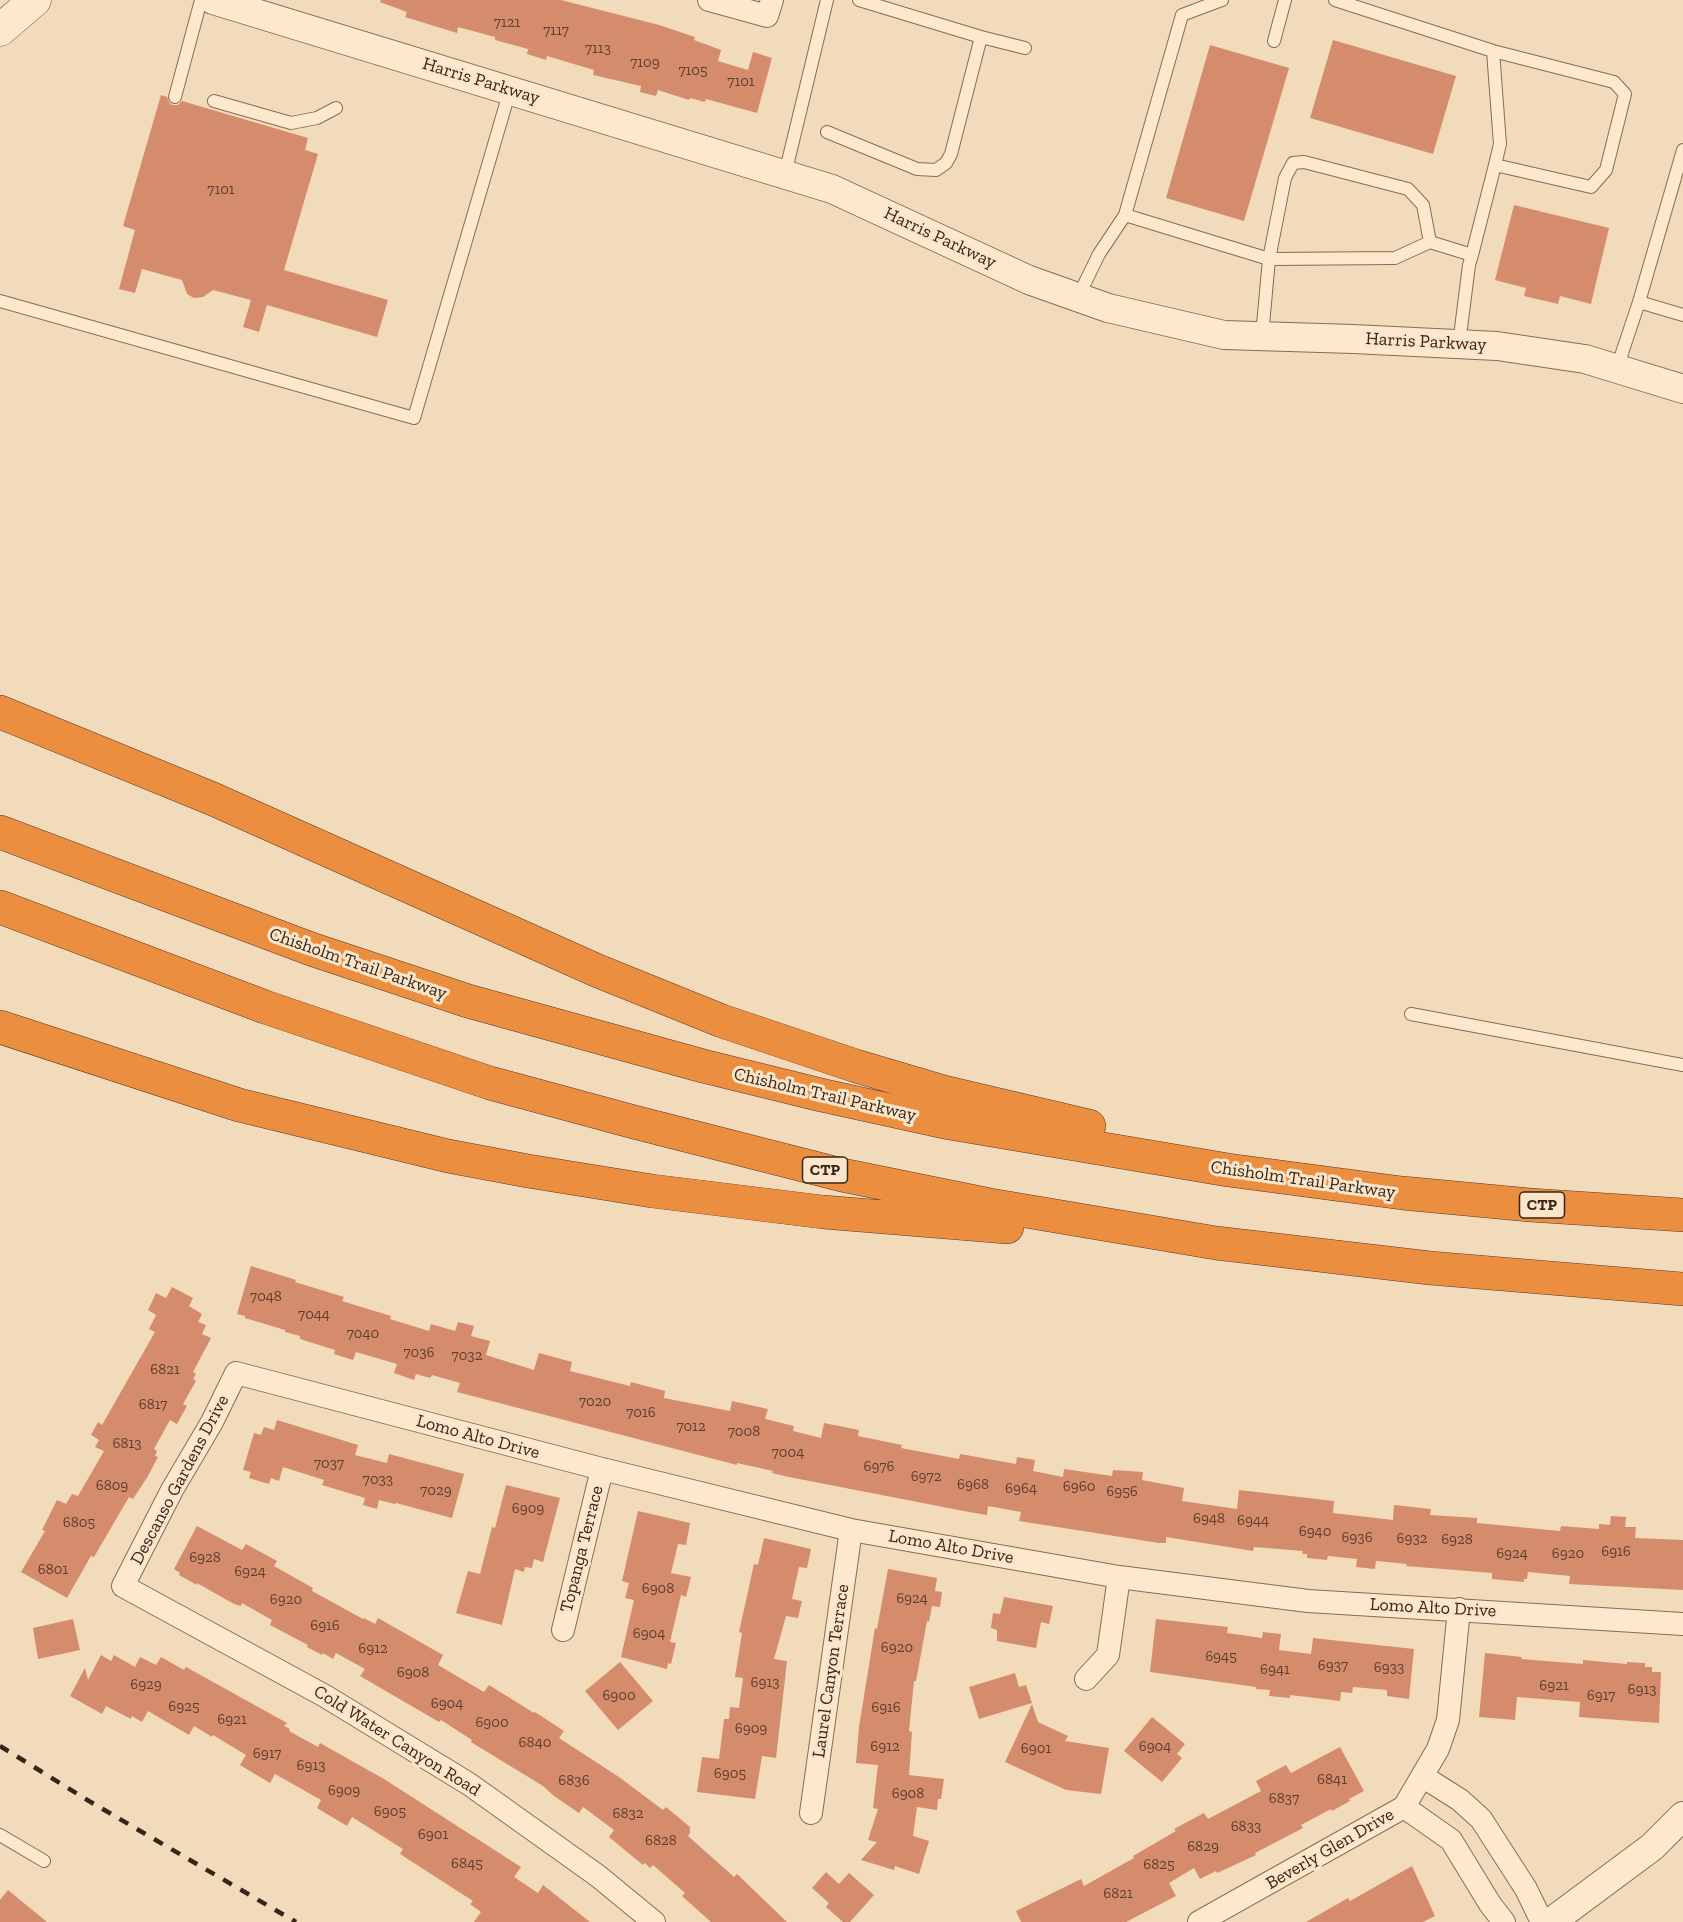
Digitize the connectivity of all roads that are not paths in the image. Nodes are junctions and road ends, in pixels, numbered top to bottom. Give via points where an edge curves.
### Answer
1 (34, 0) edge
2 (201, 0) edge
3 (213, 0) edge
4 (709, 0) edge
5 (826, 0) edge
6 (859, 0) edge
7 (1222, 0) edge
8 (1285, 0) edge
9 (1335, 0) edge
10 (769, 8) edge
11 (0, 30) edge
12 (981, 37) junction
13 (1274, 41) dead end
14 (1025, 48) dead end
15 (1493, 51) junction
16 (510, 90) junction
17 (175, 97) dead end
18 (214, 101) dead end
19 (336, 108) dead end
20 (828, 132) dead end
21 (1683, 153) edge
22 (1495, 165) junction
23 (785, 174) junction
24 (1125, 215) junction
25 (1430, 242) junction
26 (1472, 255) junction
27 (1269, 259) junction
28 (1078, 297) junction
29 (0, 301) edge
30 (1639, 302) junction
31 (1683, 315) edge
32 (1262, 336) junction
33 (1459, 344) junction
34 (1617, 368) junction
35 (1683, 389) edge
36 (0, 712) edge
37 (0, 832) edge
38 (0, 907) edge
39 (1411, 1014) dead end
40 (0, 1027) edge
41 (1683, 1065) edge
42 (1402, 1193) junction
43 (1683, 1215) edge
44 (1216, 1243) junction
45 (1683, 1288) edge
46 (236, 1373) joint
47 (602, 1469) junction
48 (851, 1530) junction
49 (1119, 1577) junction
50 (123, 1586) joint
51 (1459, 1609) junction
52 (1683, 1624) edge
53 (563, 1630) dead end
54 (1086, 1679) dead end
55 (1422, 1776) junction
56 (1404, 1807) junction
57 (811, 1813) dead end
58 (1683, 1816) edge
59 (0, 1834) edge
60 (44, 1861) dead end
61 (654, 1922) edge
62 (1199, 1922) edge
63 (1504, 1922) edge
64 (1542, 1922) edge
65 (1551, 1922) edge

1 - 11 main road
2 - 17 lane
3 - 16 street, Harris Parkway
4 - 10 street
5 - 23 lane
6 - 12 lane
7 - 24 lane via 1182,15
8 - 13 lane
9 - 15 lane
12 - 14 lane
12 - 20 lane via 951,154 936,170 917,169
15 - 22 lane via 1500,144
15 - 22 lane via 1614,82 1625,94 1606,170 1591,187
16 - 23 street, Harris Parkway
16 - 29 lane via 414,418
18 - 19 lane via 291,123 317,118
21 - 30 lane
22 - 26 lane
23 - 28 street, Harris Parkway via 832,189 1029,280
24 - 27 lane
24 - 28 lane via 1099,254
25 - 26 lane
25 - 27 lane via 1395,258
25 - 27 lane via 1423,205 1408,189 1304,162 1293,163 1285,178
26 - 33 lane
27 - 32 lane
28 - 32 street, Harris Parkway via 1108,308 1224,335
30 - 31 lane
30 - 34 lane
32 - 33 street, Harris Parkway
33 - 34 street, Harris Parkway via 1585,359
34 - 35 street, Harris Parkway
36 - 42 highway via 213,800 616,979 759,1034 944,1092
37 - 42 highway, Chisholm Trail Parkway / CTP via 360,967 703,1066 974,1127 1190,1164
38 - 44 highway, CTP via 350,1037 554,1101 893,1185
39 - 41 lane
40 - 44 highway via 239,1105 425,1151 528,1171 823,1212
42 - 43 highway, Chisholm Trail Parkway / CTP
44 - 45 highway, CTP via 1430,1268
46 - 47 street, Lomo Alto Drive
46 - 50 street, Descanso Gardens Drive
47 - 48 street, Lomo Alto Drive
47 - 53 street, Topanga Terrace
48 - 49 street, Lomo Alto Drive
48 - 57 street, Laurel Canyon Terrace
49 - 51 street, Lomo Alto Drive via 1308,1601
49 - 54 street via 1108,1655
50 - 61 street, Cold Water Canyon Road via 325,1696 469,1784 598,1876
51 - 52 street, Lomo Alto Drive
51 - 55 street, Beverly Glen Drive via 1448,1720 1438,1749
55 - 56 street, Beverly Glen Drive
55 - 64 street via 1460,1800 1481,1820 1526,1889
56 - 62 street, Beverly Glen Drive
56 - 63 street via 1451,1840
58 - 65 street via 1652,1847
59 - 60 lane

